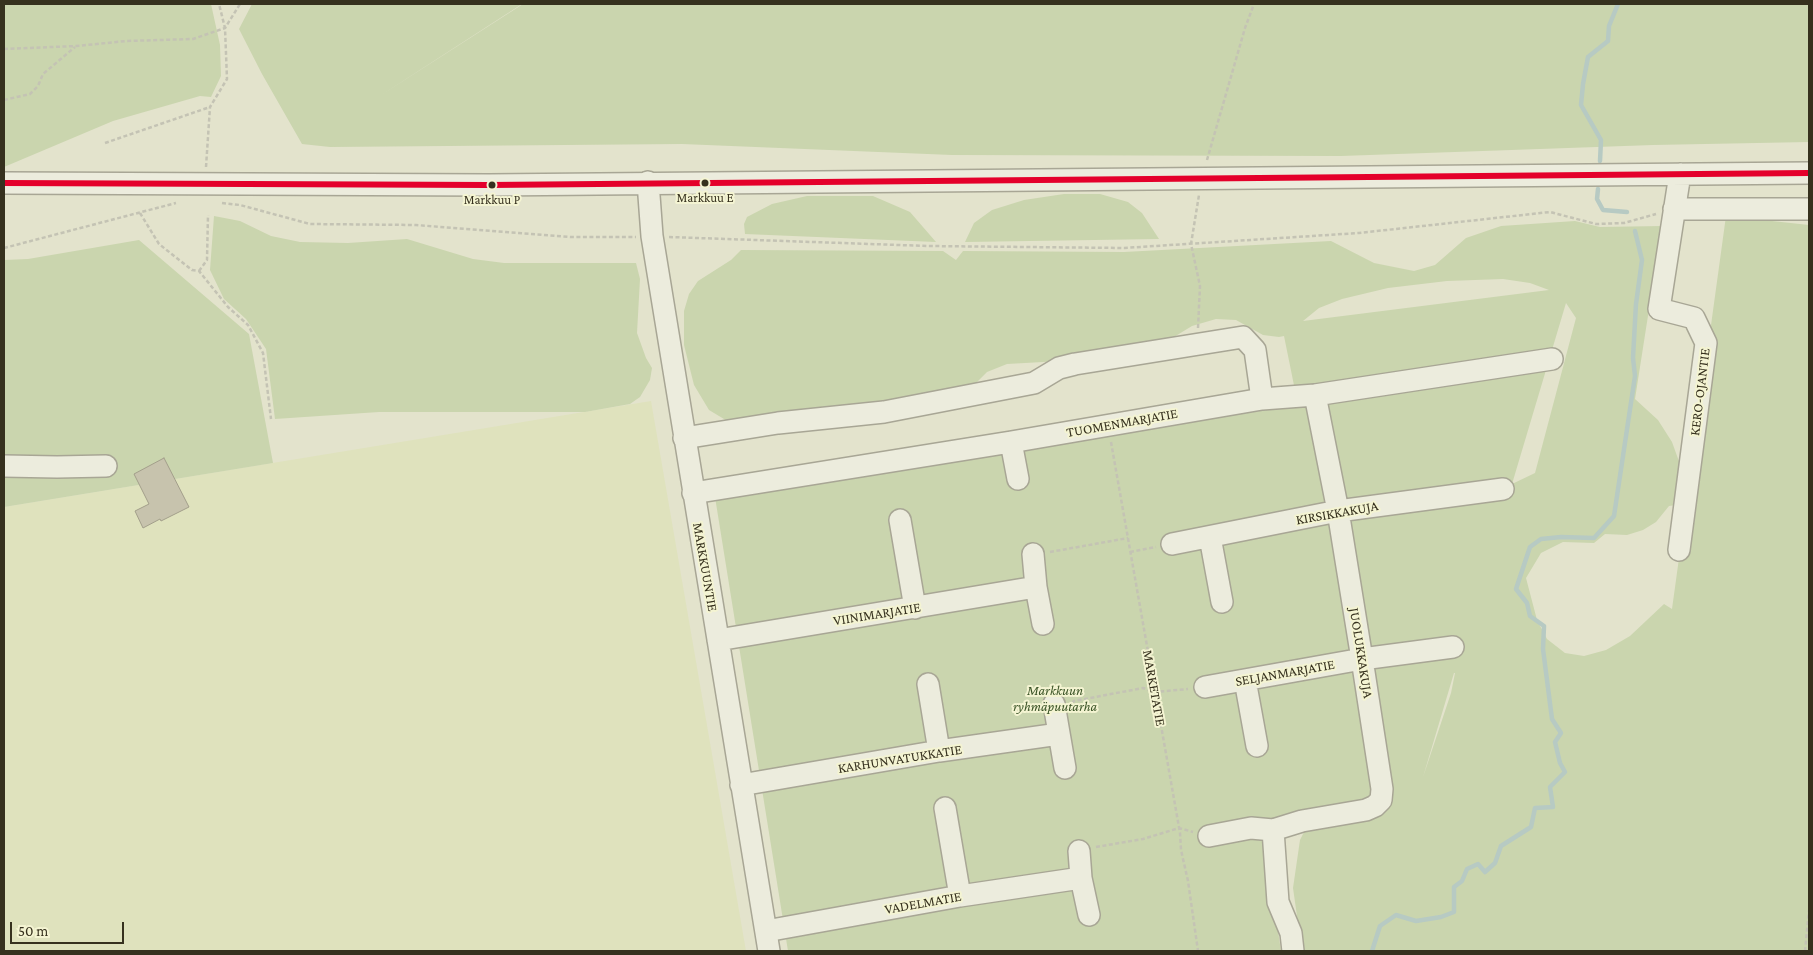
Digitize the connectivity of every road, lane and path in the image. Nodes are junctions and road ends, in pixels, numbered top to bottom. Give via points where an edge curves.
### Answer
1 (219, 4) edge
2 (240, 4) edge
3 (1254, 4) edge
4 (225, 28) junction
5 (76, 46) junction
6 (4, 49) edge
7 (4, 100) edge
8 (210, 107) junction
9 (105, 142) dead end
10 (206, 171) dead end
11 (1809, 173) edge
12 (1680, 174) junction
13 (1202, 178) junction
14 (648, 182) junction
15 (4, 183) edge
16 (180, 202) dead end
17 (222, 203) dead end
18 (1674, 209) junction
19 (1809, 209) edge
20 (140, 213) junction
21 (208, 215) dead end
22 (652, 236) junction
23 (1191, 244) junction
24 (4, 248) edge
25 (199, 271) junction
26 (1197, 343) junction
27 (1552, 359) dead end
28 (1315, 395) junction
29 (1262, 399) junction
30 (271, 419) dead end
31 (1108, 425) junction
32 (684, 438) junction
33 (1011, 442) junction
34 (4, 466) edge
35 (106, 466) dead end
36 (1018, 479) dead end
37 (1503, 489) dead end
38 (693, 493) junction
39 (1338, 511) junction
40 (900, 520) dead end
41 (1210, 537) junction
42 (1128, 538) junction
43 (1172, 544) joint
44 (1679, 550) dead end
45 (1130, 552) junction
46 (1033, 554) joint
47 (1036, 587) junction
48 (1222, 602) dead end
49 (915, 608) junction
50 (1043, 624) dead end
51 (718, 640) junction
52 (1453, 647) dead end
53 (1362, 659) junction
54 (1245, 680) junction
55 (928, 684) dead end
56 (1205, 687) joint
57 (1155, 692) junction
58 (1056, 719) junction
59 (1257, 746) dead end
60 (939, 752) junction
61 (1065, 768) dead end
62 (741, 785) junction
63 (945, 808) dead end
64 (1179, 828) junction
65 (1273, 830) junction
66 (1209, 836) dead end
67 (1079, 851) joint
68 (1081, 878) junction
69 (960, 896) junction
70 (1809, 910) edge
71 (1089, 915) dead end
72 (767, 941) edge
73 (1198, 951) edge
74 (1293, 951) edge
75 (1805, 951) edge

1 - 4 path
2 - 4 path
3 - 13 path
4 - 5 path via 192,39
4 - 8 path via 227,79
5 - 6 path
5 - 7 path via 43,74 30,94
8 - 9 path
8 - 10 path
11 - 12 street
12 - 13 street
12 - 18 street, KERO-OJANTIE
13 - 14 street
13 - 23 path
14 - 15 street via 489,185
14 - 22 street, MARKKUUNTIE
16 - 20 path
17 - 22 path via 310,224 416,224 571,237
18 - 19 street
18 - 23 path via 1624,223 1596,224 1550,212 1359,234
18 - 44 street, KERO-OJANTIE via 1660,309 1694,318 1706,343
20 - 24 path
20 - 25 path via 159,244 192,270
21 - 25 path via 207,260
22 - 23 path via 928,246 1124,248
22 - 32 street, MARKKUUNTIE
23 - 26 path via 1200,286
25 - 30 path via 228,307 248,325 264,353
26 - 29 street via 1243,337 1255,350
26 - 32 street via 1075,364 1059,368 1034,383 884,412 778,423
27 - 28 street, TUOMENMARJATIE
28 - 29 street, TUOMENMARJATIE
28 - 39 street, JUOLUKKAKUJA
29 - 31 street, TUOMENMARJATIE
31 - 33 street, TUOMENMARJATIE
31 - 42 path, MARKETATIE
32 - 38 street, MARKKUUNTIE
33 - 36 street
33 - 38 street, TUOMENMARJATIE
34 - 35 street
37 - 39 street, KIRSIKKAKUJA
38 - 51 street, MARKKUUNTIE
39 - 41 street, KIRSIKKAKUJA
39 - 53 street, JUOLUKKAKUJA
40 - 49 street
41 - 43 street, KIRSIKKAKUJA
41 - 48 street
42 - 45 path, MARKETATIE
42 - 46 path
43 - 45 path
45 - 57 path, MARKETATIE
46 - 47 street
47 - 49 street, VIINIMARJATIE
47 - 50 street
49 - 51 street, VIINIMARJATIE
51 - 62 street, MARKKUUNTIE
52 - 53 street, SELJANMARJATIE
53 - 54 street, SELJANMARJATIE
53 - 65 street, JUOLUKKAKUJA via 1381,800 1366,810 1302,821
54 - 56 street, SELJANMARJATIE
54 - 59 street
55 - 60 street
56 - 57 path
57 - 58 path via 1143,688 1074,701
57 - 64 path, MARKETATIE
58 - 60 street, KARHUNVATUKKATIE
58 - 61 street
60 - 62 street, KARHUNVATUKKATIE
62 - 72 street, MARKKUUNTIE
63 - 69 street
64 - 67 path
64 - 73 path, MARKETATIE
65 - 66 street, JUOLUKKAKUJA via 1251,828
65 - 74 street via 1278,902 1290,932
67 - 68 street
68 - 69 street, VADELMATIE
68 - 71 street
69 - 72 street, VADELMATIE
70 - 75 path

